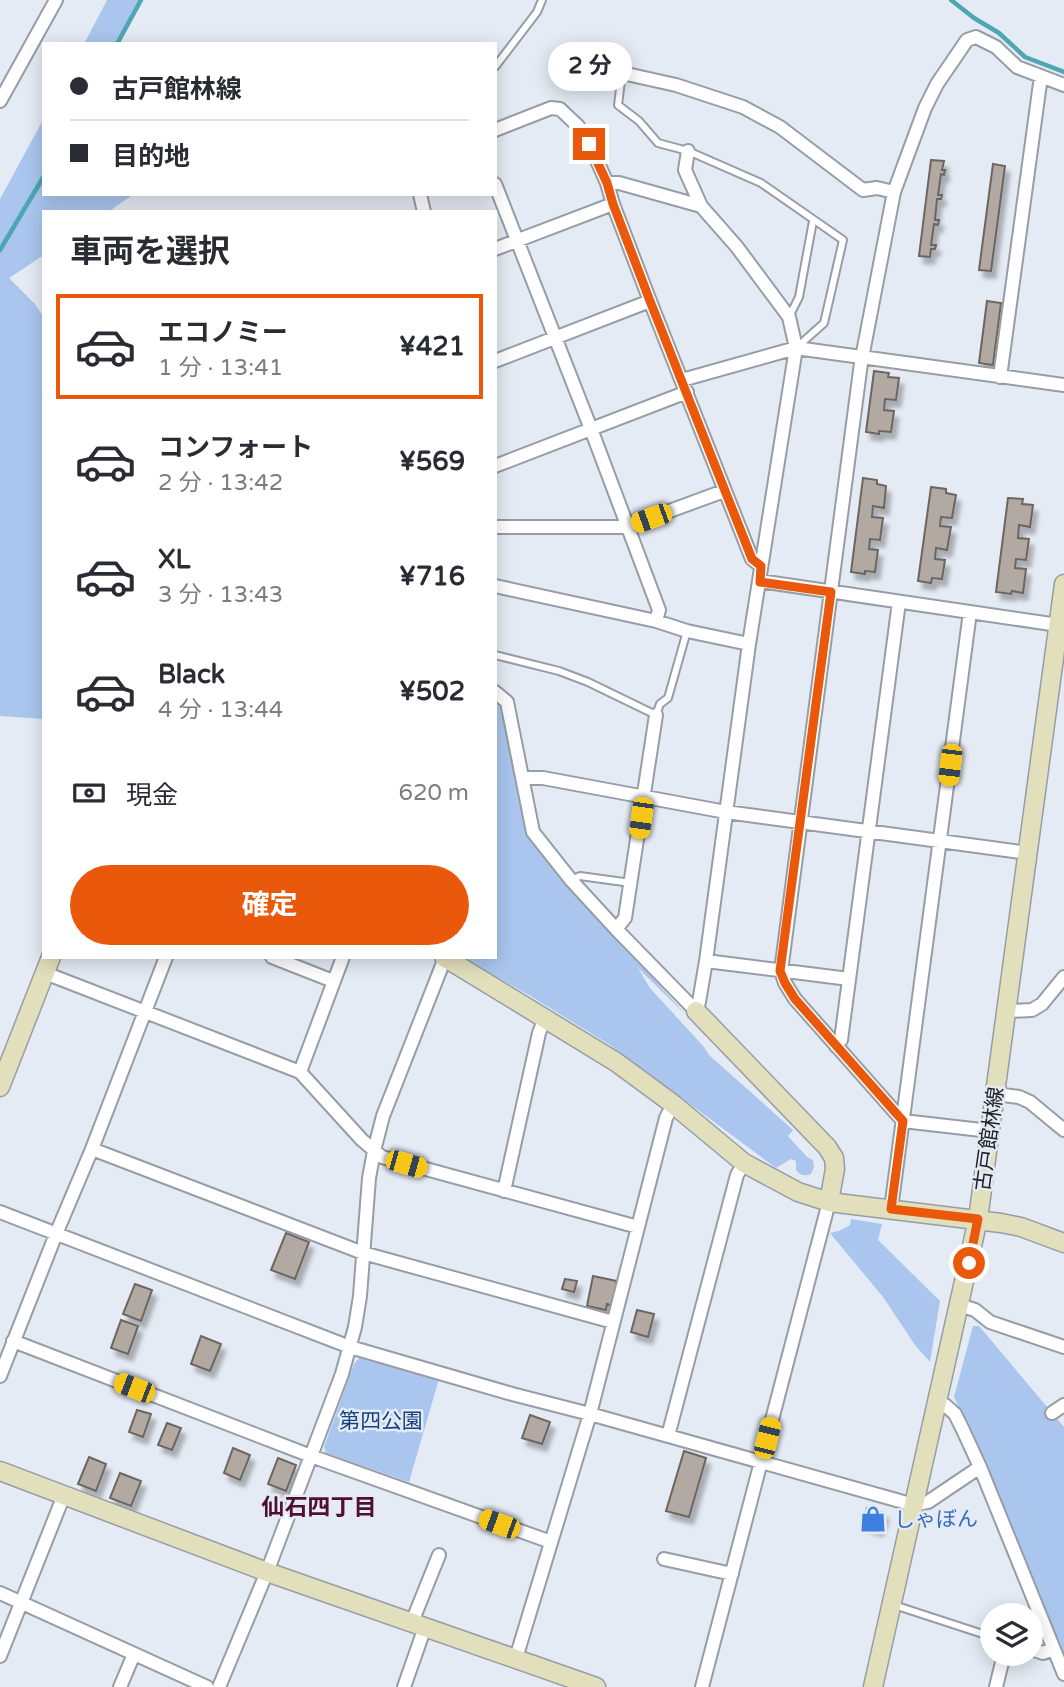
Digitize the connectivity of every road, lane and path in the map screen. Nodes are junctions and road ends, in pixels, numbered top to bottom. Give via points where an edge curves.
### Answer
1 (56, 0) edge
2 (542, 0) edge
3 (497, 64) edge
4 (622, 73) joint
5 (1041, 76) junction
6 (1064, 85) edge
7 (0, 101) edge
8 (497, 129) edge
9 (688, 151) junction
10 (607, 183) junction
11 (497, 189) edge
12 (894, 192) junction
13 (613, 204) junction
14 (702, 206) junction
15 (813, 221) junction
16 (517, 241) junction
17 (497, 248) edge
18 (650, 301) junction
19 (789, 317) junction
20 (554, 338) junction
21 (796, 348) junction
22 (862, 357) junction
23 (497, 360) edge
24 (1000, 377) junction
25 (1064, 385) edge
26 (684, 386) junction
27 (591, 429) junction
28 (497, 466) edge
29 (724, 491) junction
30 (497, 527) edge
31 (626, 527) junction
32 (761, 566) junction
33 (760, 582) junction
34 (1064, 584) edge
35 (497, 586) edge
36 (831, 592) junction
37 (899, 602) junction
38 (970, 612) junction
39 (656, 621) junction
40 (687, 631) junction
41 (1060, 633) edge
42 (749, 644) junction
43 (497, 656) edge
44 (1058, 681) edge
45 (497, 694) edge
46 (656, 715) junction
47 (523, 778) junction
48 (644, 797) junction
49 (726, 812) junction
50 (800, 822) junction
51 (869, 832) junction
52 (940, 841) junction
53 (1028, 853) junction
54 (571, 880) junction
55 (631, 883) junction
56 (616, 929) junction
57 (165, 959) edge
58 (277, 959) edge
59 (342, 959) edge
60 (444, 959) edge
61 (446, 959) edge
62 (706, 961) junction
63 (48, 965) edge
64 (780, 971) junction
65 (1064, 978) edge
66 (849, 979) junction
67 (333, 981) junction
68 (696, 1011) junction
69 (1007, 1011) junction
70 (145, 1012) junction
71 (545, 1018) junction
72 (836, 1046) junction
73 (300, 1072) junction
74 (0, 1087) edge
75 (995, 1094) junction
76 (673, 1104) junction
77 (903, 1121) junction
78 (1064, 1130) edge
79 (990, 1131) junction
80 (92, 1149) junction
81 (374, 1151) junction
82 (744, 1163) junction
83 (504, 1191) junction
84 (829, 1202) junction
85 (891, 1209) junction
86 (0, 1212) edge
87 (978, 1219) junction
88 (638, 1227) junction
89 (56, 1234) junction
90 (1064, 1243) edge
91 (363, 1252) junction
92 (959, 1305) junction
93 (613, 1322) junction
94 (13, 1341) junction
95 (350, 1347) junction
96 (1064, 1347) edge
97 (0, 1377) edge
98 (937, 1402) junction
99 (1064, 1405) edge
100 (1052, 1413) dead end
101 (590, 1414) junction
102 (668, 1436) junction
103 (311, 1456) junction
104 (761, 1461) junction
105 (980, 1467) junction
106 (0, 1471) edge
107 (64, 1495) junction
108 (914, 1505) junction
109 (551, 1542) junction
110 (439, 1555) dead end
111 (664, 1559) dead end
112 (267, 1573) junction
113 (732, 1574) junction
114 (0, 1593) edge
115 (21, 1602) junction
116 (892, 1605) junction
117 (419, 1625) junction
118 (980, 1633) edge
119 (1053, 1649) junction
120 (1043, 1653) edge
121 (134, 1654) junction
122 (0, 1656) edge
123 (516, 1658) junction
124 (1001, 1666) edge
125 (1064, 1674) edge
126 (120, 1687) edge
127 (207, 1687) edge
128 (219, 1687) edge
129 (404, 1687) edge
130 (596, 1687) edge
131 (702, 1687) edge
132 (873, 1687) edge
133 (996, 1687) edge

1 - 7 street
2 - 3 lane
4 - 9 lane via 618,105 658,143
4 - 12 street via 743,107 780,127 863,190
5 - 6 street
5 - 12 street via 1017,67 996,47 976,37 967,40 925,108
5 - 24 street
8 - 10 street via 551,108 560,109 578,126
9 - 14 street via 685,170
9 - 15 lane via 761,183
10 - 13 street
10 - 14 street
11 - 16 street
12 - 22 street
13 - 16 street
13 - 18 street
14 - 19 street
15 - 19 lane via 799,297
15 - 21 lane via 843,240 824,323
16 - 17 street
16 - 20 street
18 - 20 street
18 - 26 street
19 - 21 street
20 - 23 street
20 - 27 street
21 - 22 street
21 - 26 street
21 - 32 street
22 - 24 street
22 - 36 street
24 - 25 street
26 - 27 street
26 - 29 street
27 - 28 street
27 - 31 street
29 - 31 street
29 - 32 street via 752,559
30 - 31 street
31 - 39 street via 659,610
32 - 33 street
33 - 36 street
33 - 42 street
34 - 41 street, 古戸館林線
35 - 39 street
36 - 37 street
36 - 50 street
37 - 38 street
37 - 51 street
38 - 41 street
38 - 52 street
39 - 40 street
40 - 42 street
40 - 46 lane via 667,698
41 - 44 street, 古戸館林線
42 - 49 street
43 - 46 lane via 559,671
44 - 53 street, 古戸館林線
45 - 47 street via 506,702
46 - 48 street
47 - 48 street
47 - 54 street via 530,826
48 - 49 street
48 - 55 street
49 - 50 street
49 - 62 street
50 - 51 street
50 - 64 street
51 - 52 street
51 - 66 street
52 - 53 street
52 - 77 street
53 - 69 street, 古戸館林線
54 - 55 lane via 580,876
54 - 56 street
55 - 56 street via 625,918
56 - 68 street
57 - 70 street
58 - 67 street
59 - 67 street
60 - 81 street
61 - 71 street
62 - 64 street
62 - 68 street
63 - 70 street
63 - 74 street
64 - 66 street
64 - 72 street via 795,999
65 - 69 street via 1032,1010
66 - 72 street via 841,1040
67 - 73 street
68 - 84 street via 827,1147 835,1169
69 - 75 street, 古戸館林線
70 - 73 street
70 - 80 street
71 - 76 street
71 - 83 street
72 - 77 street
73 - 81 street
75 - 78 street via 1030,1102
75 - 79 street, 古戸館林線
76 - 82 street
76 - 88 street
77 - 79 street
77 - 85 street
79 - 87 street, 古戸館林線
80 - 89 street
80 - 91 street
81 - 83 street
81 - 91 street
82 - 84 street via 798,1192
82 - 102 street via 737,1175
83 - 88 street
84 - 85 street
84 - 104 street
85 - 87 street
86 - 89 street
87 - 90 street via 1021,1227
87 - 92 street, 古戸館林線
88 - 93 street
89 - 94 street
89 - 95 street
91 - 93 street
91 - 95 street
92 - 96 street via 990,1322
92 - 98 street, 古戸館林線
93 - 101 street
94 - 97 street
94 - 103 street
95 - 101 street
95 - 103 street
98 - 105 street via 955,1413
98 - 108 street, 古戸館林線
99 - 100 street
101 - 102 street
101 - 109 street
102 - 104 street
103 - 109 street
103 - 112 street
104 - 108 street
104 - 113 street
105 - 108 street via 928,1502
105 - 119 street
106 - 107 street
107 - 112 street
107 - 115 street
108 - 116 street, 古戸館林線
109 - 123 street
110 - 117 street
111 - 113 street
112 - 117 street
112 - 128 street
113 - 131 street
114 - 115 street
115 - 121 street
115 - 122 street
116 - 118 lane
116 - 132 street, 古戸館林線
117 - 123 street
117 - 129 street
119 - 120 street
119 - 125 street
121 - 126 street
121 - 127 street
123 - 130 street
124 - 133 street

